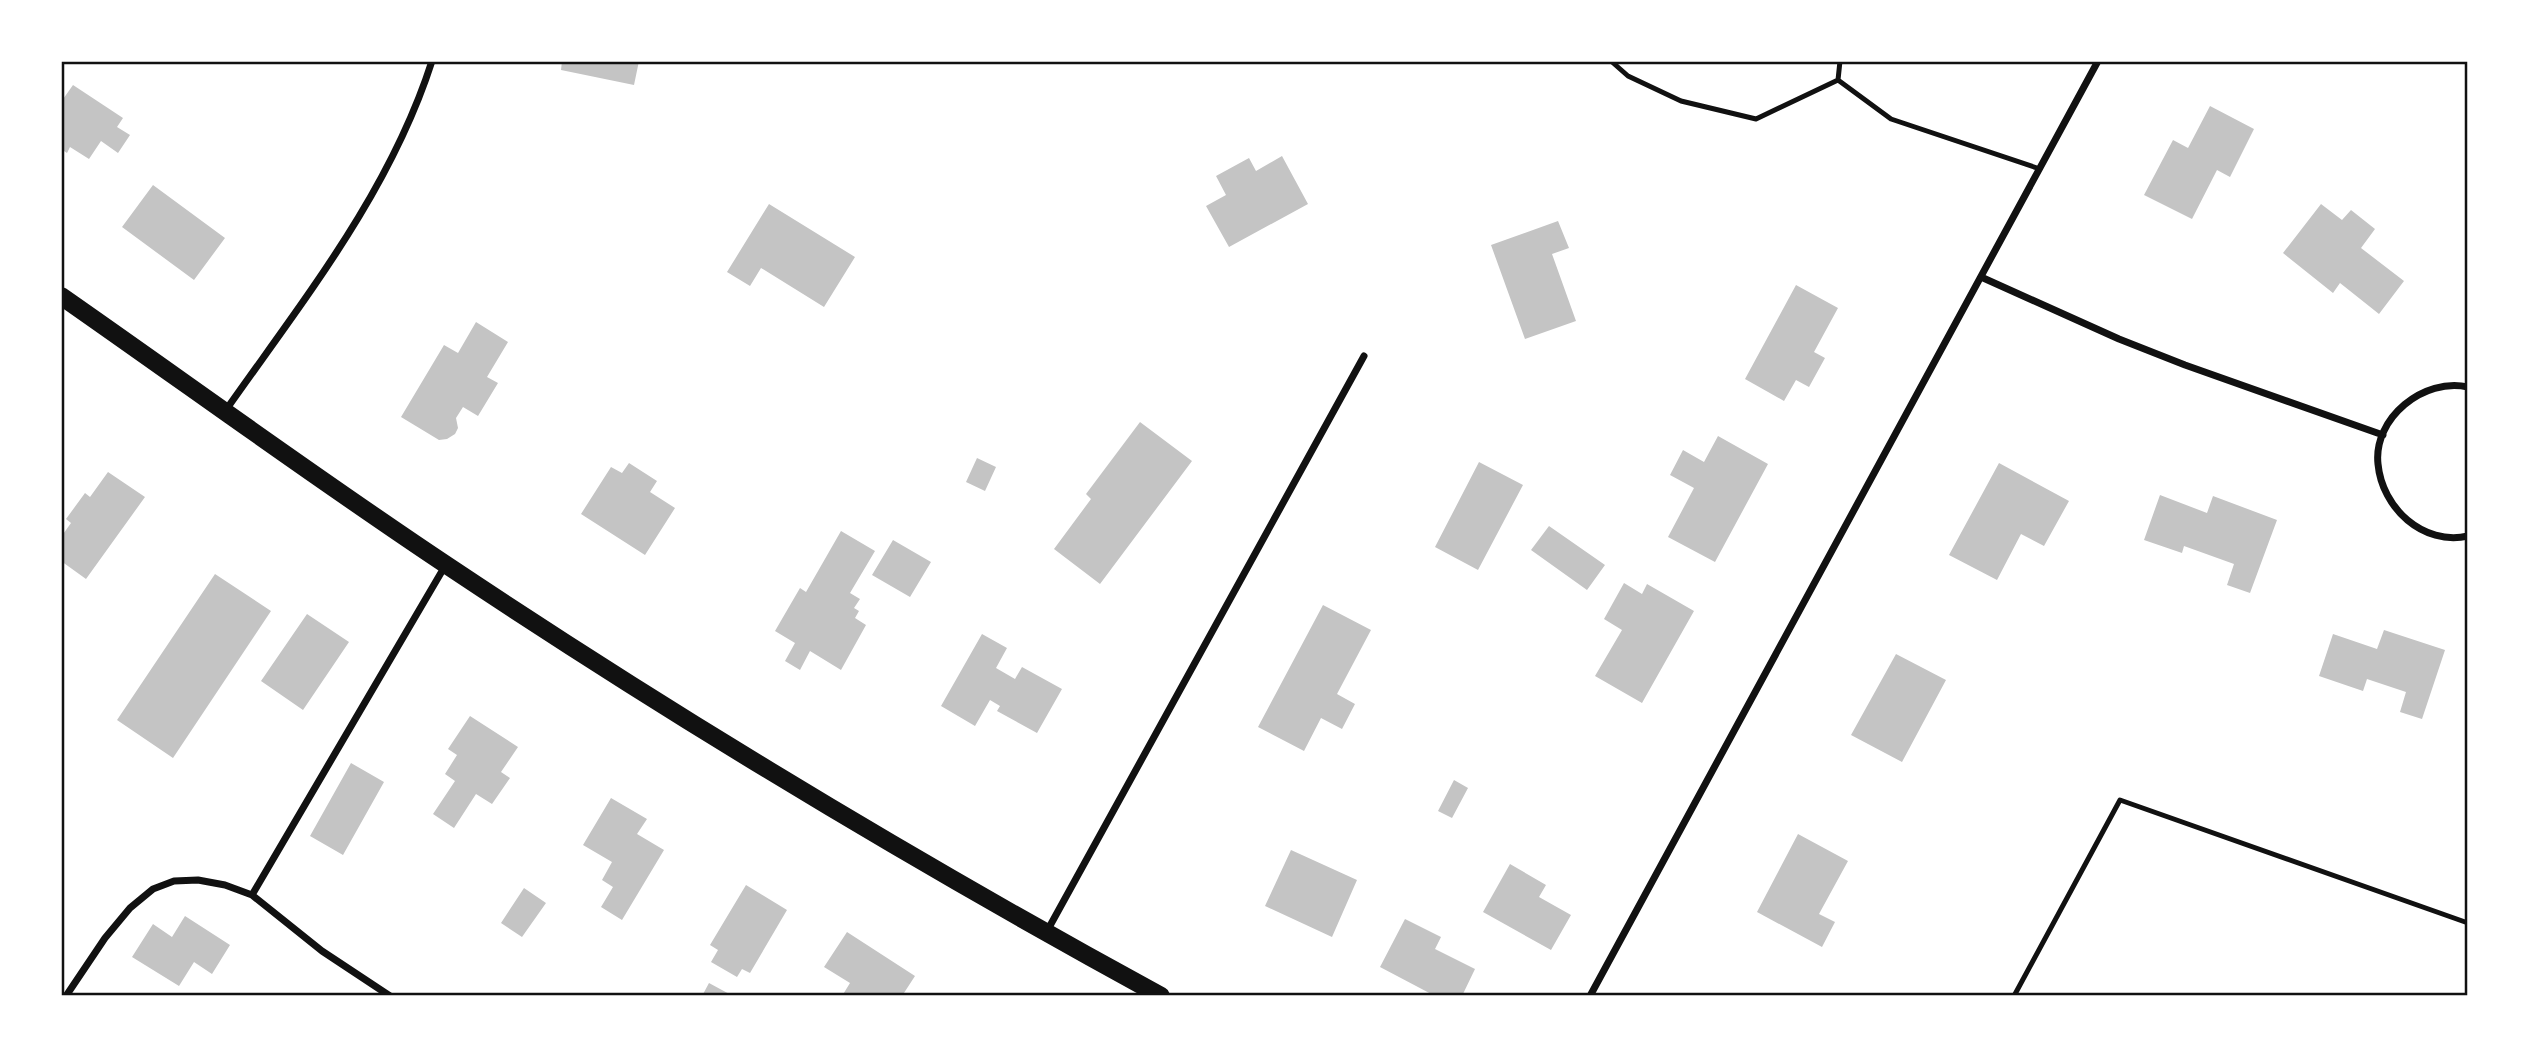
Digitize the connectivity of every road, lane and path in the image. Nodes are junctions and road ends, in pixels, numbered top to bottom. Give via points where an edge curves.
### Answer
1 (432, 61) edge
2 (1611, 61) edge
3 (1840, 61) edge
4 (2098, 61) edge
5 (1838, 80) junction
6 (2040, 169) junction
7 (1981, 277) junction
8 (61, 296) edge
9 (1364, 356) dead end
10 (2468, 387) edge
11 (225, 411) junction
12 (2383, 435) junction
13 (2468, 536) edge
14 (445, 565) junction
15 (252, 895) junction
16 (2468, 923) edge
17 (1046, 933) junction
18 (66, 996) edge
19 (390, 996) edge
20 (1161, 996) edge
21 (1590, 996) edge
22 (2014, 996) edge

1 - 11 street via 408,127 356,224
2 - 5 lane via 1628,76 1681,100 1756,119
3 - 5 lane
4 - 6 street
5 - 6 lane via 1891,118
6 - 7 street
7 - 12 street via 2152,352
7 - 21 street
8 - 11 main road
9 - 17 street
10 - 12 street via 2438,387 2417,394 2397,411
11 - 14 main road
12 - 13 street via 2377,462 2383,489 2406,521 2429,534
14 - 15 street
14 - 17 main road via 836,811
15 - 18 street via 198,880 174,881 153,889 105,937
15 - 19 street via 322,951
16 - 22 lane via 2120,800
17 - 20 main road

